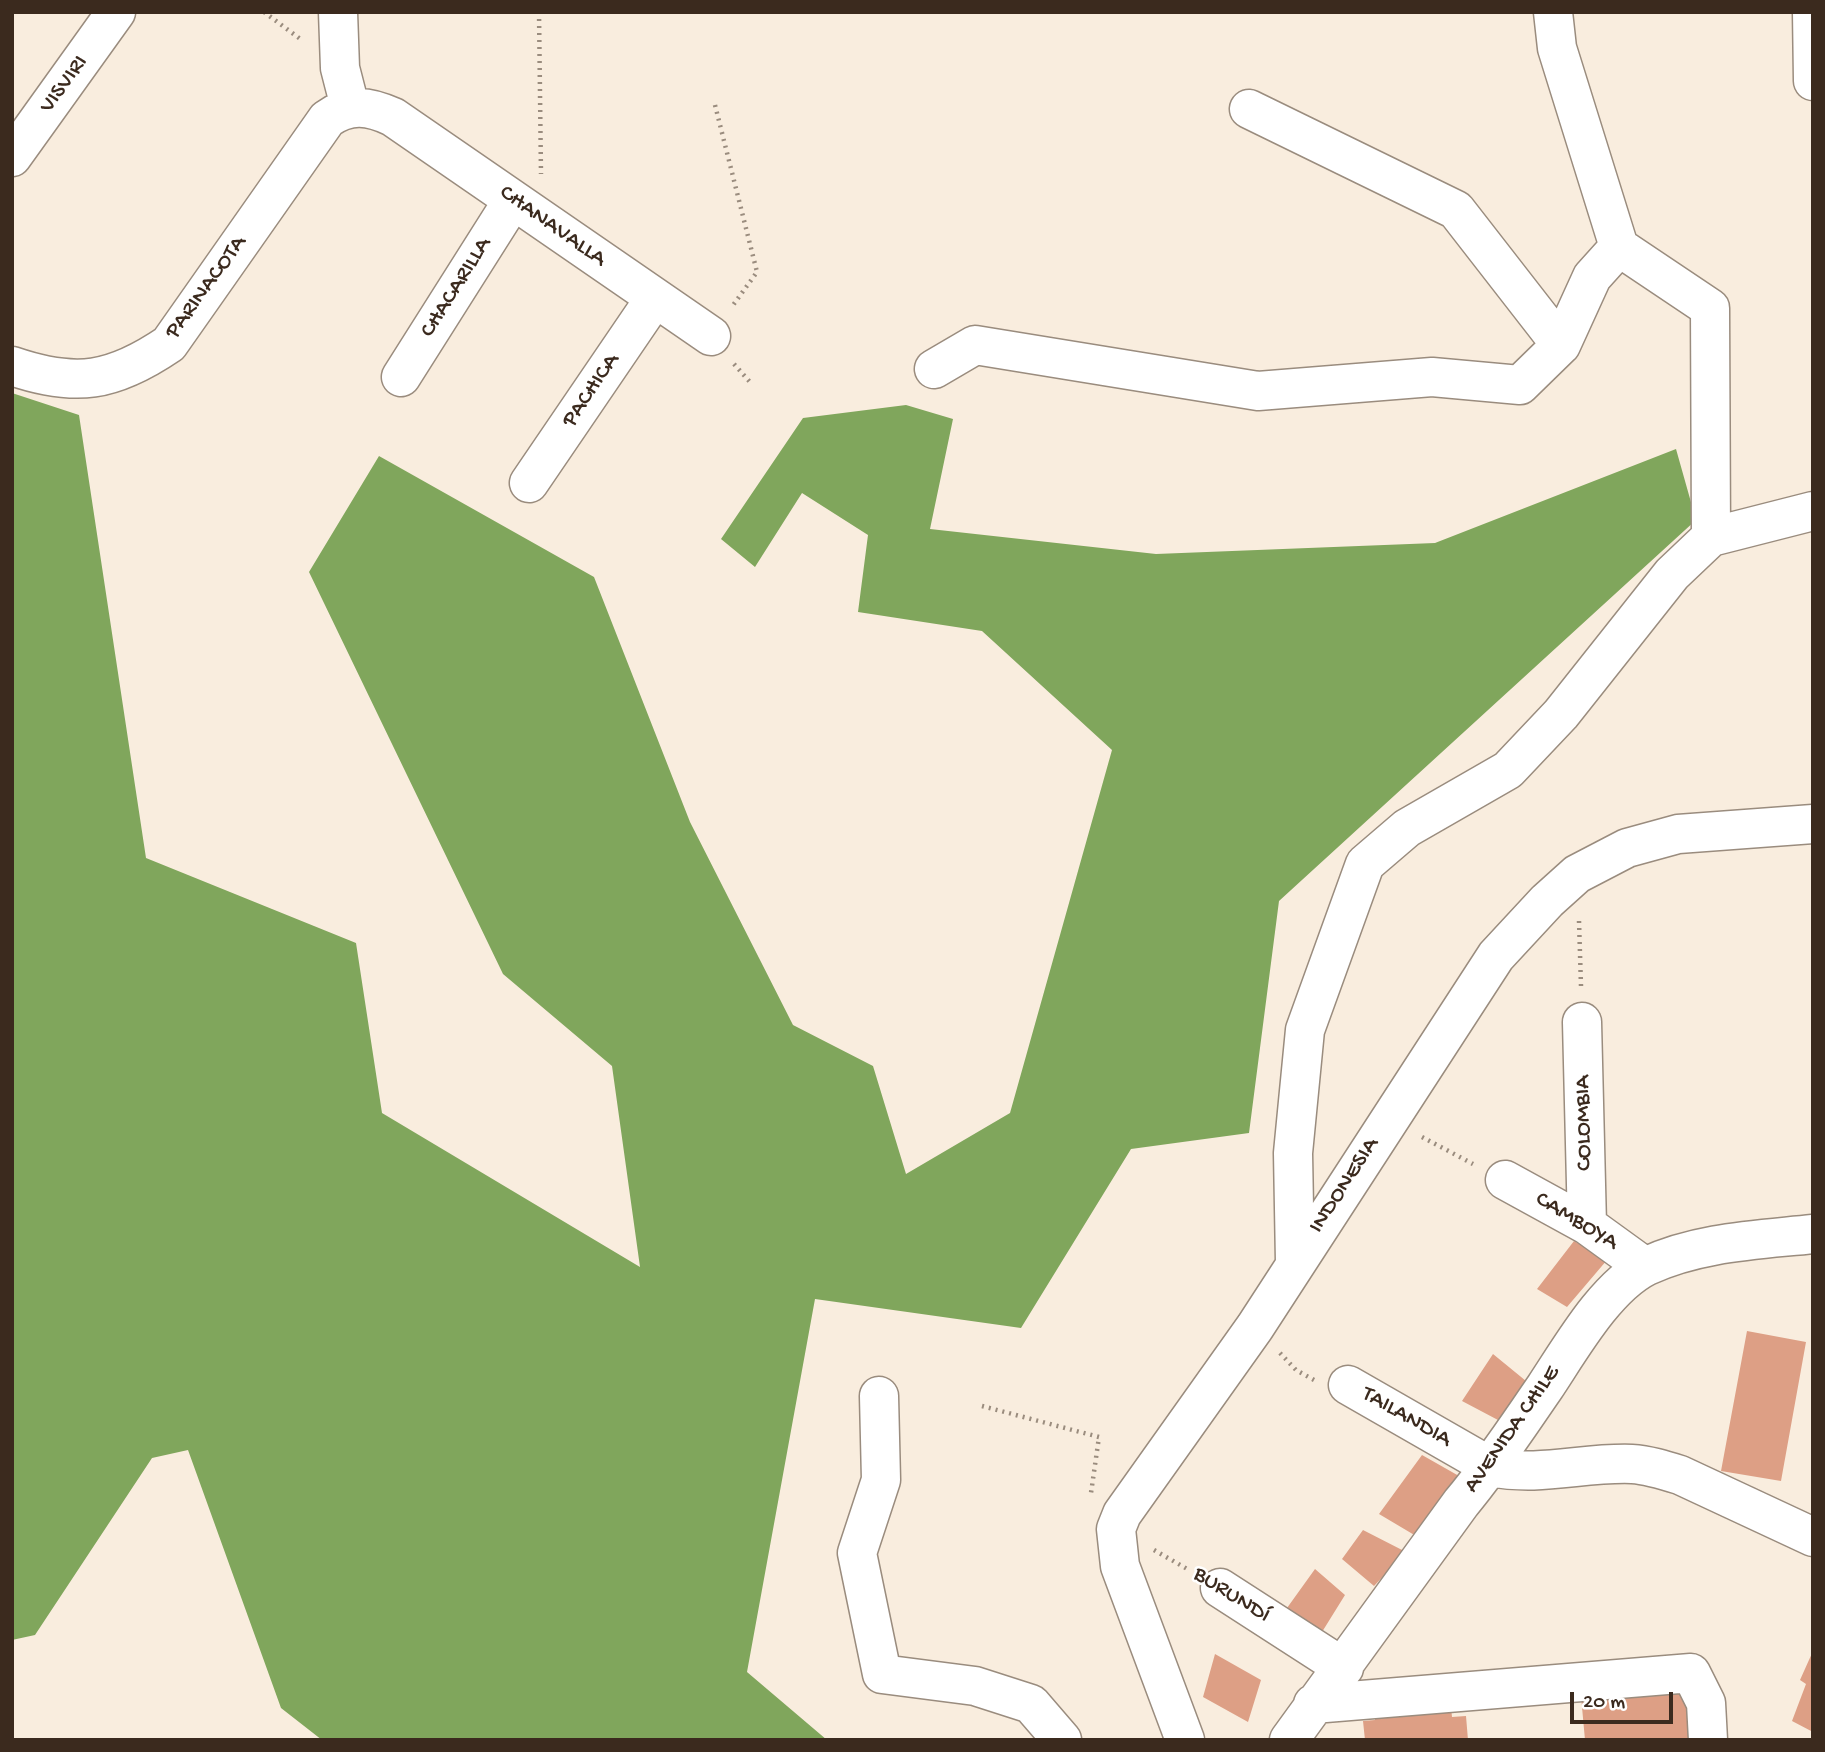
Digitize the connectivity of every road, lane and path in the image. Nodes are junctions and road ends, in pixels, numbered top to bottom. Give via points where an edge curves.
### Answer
1 (116, 12) edge
2 (338, 12) edge
3 (539, 12) edge
4 (1553, 12) edge
5 (1812, 12) edge
6 (1813, 82) edge
7 (715, 106) dead end
8 (351, 107) junction
9 (1250, 109) dead end
10 (12, 157) edge
11 (527, 210) junction
12 (1619, 247) junction
13 (655, 298) junction
14 (711, 336) junction
15 (1561, 345) junction
16 (12, 366) edge
17 (934, 369) dead end
18 (401, 377) dead end
19 (750, 382) dead end
20 (529, 483) dead end
21 (1813, 511) edge
22 (1711, 537) junction
23 (1813, 824) edge
24 (1577, 874) junction
25 (1582, 1022) joint
26 (1388, 1119) junction
27 (1505, 1180) joint
28 (1587, 1225) junction
29 (1813, 1234) edge
30 (1295, 1263) junction
31 (1646, 1267) junction
32 (1255, 1327) junction
33 (1348, 1385) joint
34 (879, 1396) dead end
35 (982, 1406) dead end
36 (1491, 1467) junction
37 (1119, 1522) junction
38 (1813, 1537) edge
39 (1220, 1588) joint
40 (1343, 1668) junction
41 (1313, 1704) junction
42 (1062, 1740) edge
43 (1185, 1740) edge
44 (1289, 1740) edge
45 (1708, 1740) edge

1 - 10 street, VISVIRI
2 - 8 street via 340,68
3 - 11 path
4 - 12 street via 1557,48
5 - 6 street
7 - 14 path via 757,272
8 - 11 street, CHANAVALLA via 393,117
8 - 16 street, PARINACOTA via 327,119 169,344 136,367 80,379 46,378
9 - 15 street via 1456,210
11 - 13 street, CHANAVALLA
11 - 18 street, CHACARILLA
12 - 15 street via 1592,277
12 - 22 street via 1710,308
13 - 14 street, CHANAVALLA
13 - 20 street, PACHICA
14 - 19 path
15 - 17 street via 1520,386 1432,377 1258,391 975,345
21 - 22 street
22 - 30 street via 1671,574 1561,714 1507,770 1407,828 1365,864 1305,1030 1293,1153
23 - 24 street, INDONESIA via 1678,834 1627,848
24 - 25 path
24 - 26 street, INDONESIA via 1496,956
25 - 28 street, COLOMBIA
26 - 27 path
26 - 30 street, INDONESIA
27 - 28 street, CAMBOYA
28 - 31 street, CAMBOYA
29 - 31 street, AVENIDA CHILE via 1688,1250
30 - 32 street, INDONESIA
31 - 36 street, AVENIDA CHILE via 1622,1283 1583,1331
32 - 33 path, TAILANDIA via 1296,1370 1324,1386
32 - 37 street, INDONESIA
33 - 36 street, TAILANDIA
34 - 42 street via 881,1480 857,1553 883,1674 975,1686 1031,1704
35 - 37 path, BURUNDÍ via 1099,1437 1091,1496
36 - 38 street via 1515,1472 1630,1464 1660,1469
36 - 40 street, AVENIDA CHILE
37 - 39 path, BURUNDÍ
37 - 43 street via 1120,1566 1126,1586
39 - 40 street, BURUNDÍ
40 - 41 street, AVENIDA CHILE
41 - 44 street, AVENIDA CHILE
41 - 45 street via 1691,1673 1706,1703

